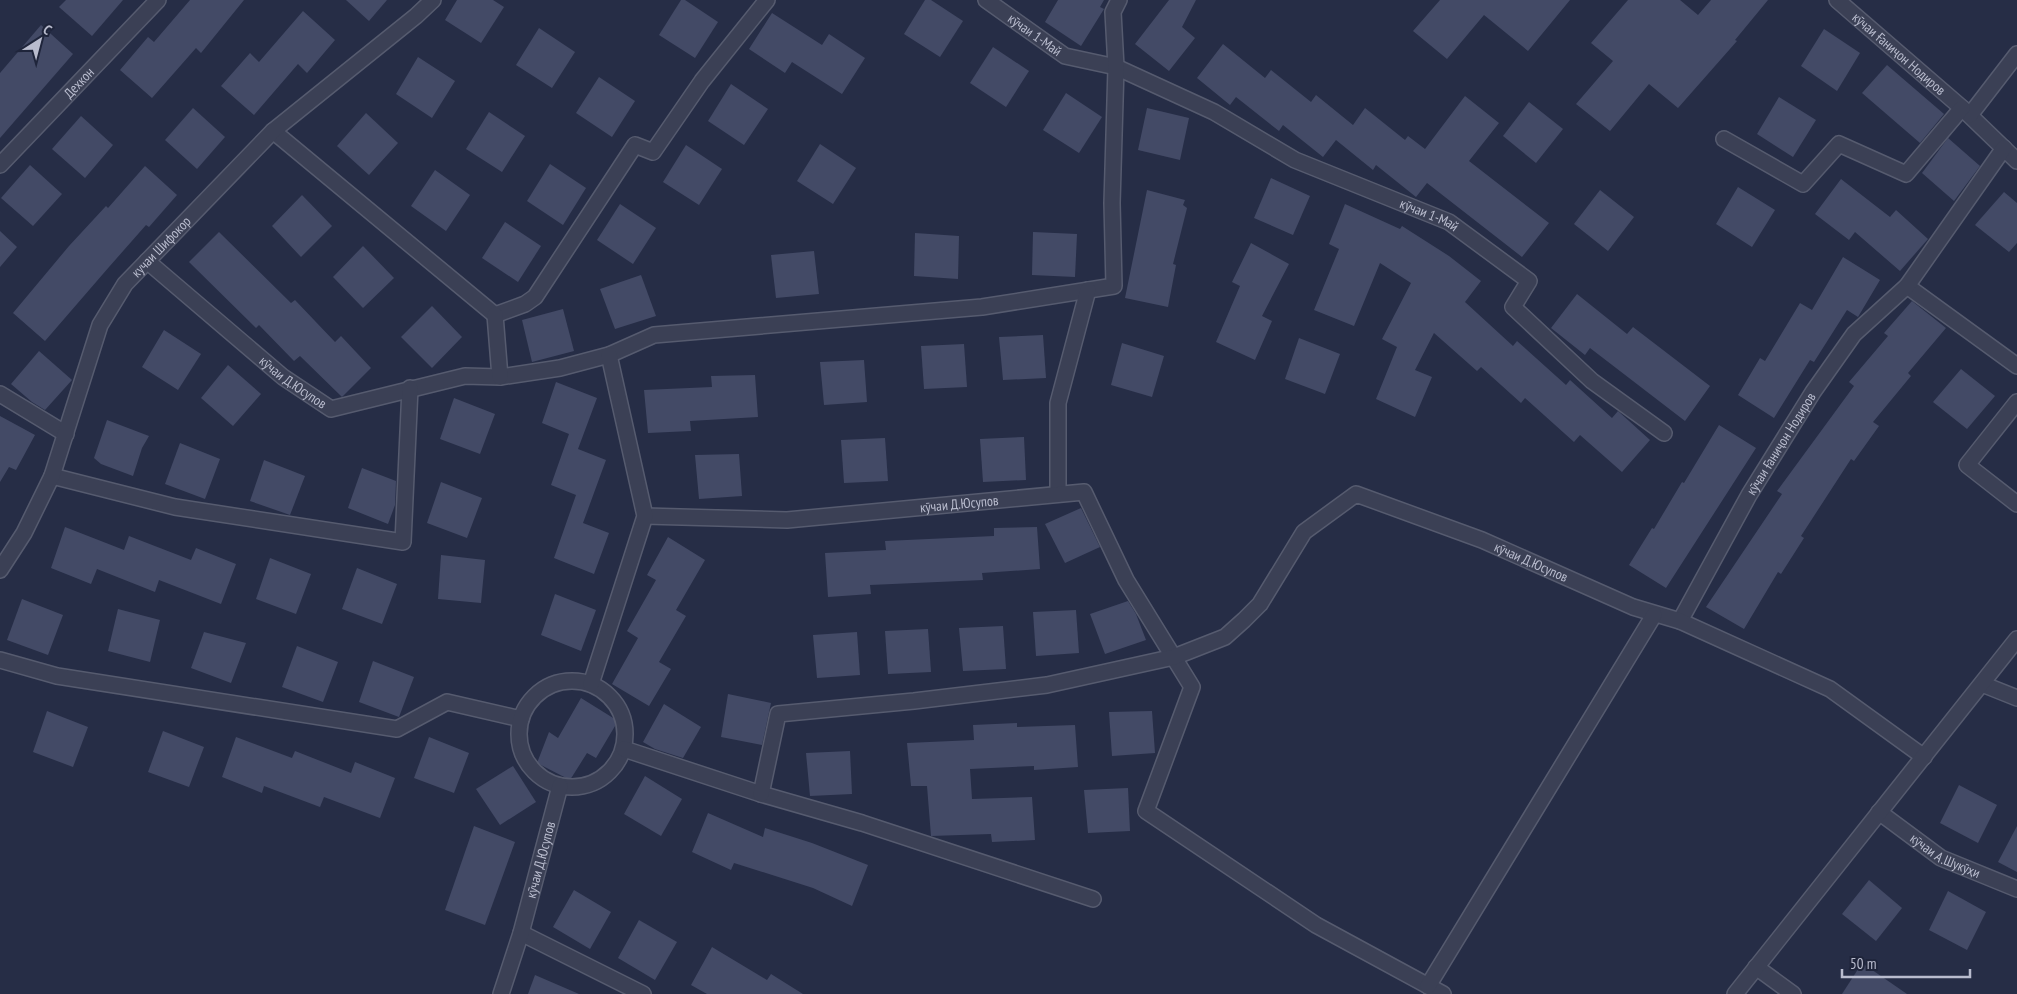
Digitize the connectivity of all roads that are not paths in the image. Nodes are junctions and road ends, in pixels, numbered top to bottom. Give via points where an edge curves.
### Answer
1 (158, 0) edge
2 (433, 0) edge
3 (765, 0) edge
4 (986, 0) edge
5 (1119, 0) edge
6 (1836, 0) edge
7 (2017, 54) edge
8 (1116, 67) junction
9 (1966, 111) junction
10 (273, 131) junction
11 (1724, 139) dead end
12 (2004, 148) junction
13 (2017, 161) edge
14 (0, 165) edge
15 (147, 261) junction
16 (1908, 286) junction
17 (1088, 290) junction
18 (495, 315) junction
19 (608, 354) junction
20 (2017, 366) edge
21 (500, 377) junction
22 (410, 388) junction
23 (0, 394) edge
24 (2017, 402) edge
25 (1664, 433) dead end
26 (66, 434) junction
27 (52, 476) junction
28 (1058, 494) junction
29 (2017, 504) edge
30 (645, 516) junction
31 (0, 570) edge
32 (1654, 615) junction
33 (1680, 622) junction
34 (2017, 639) edge
35 (1174, 656) junction
36 (0, 660) edge
37 (591, 684) junction
38 (1982, 684) junction
39 (2017, 698) edge
40 (521, 719) junction
41 (624, 749) junction
42 (1924, 757) junction
43 (560, 786) junction
44 (761, 794) junction
45 (1879, 812) junction
46 (2017, 889) edge
47 (1093, 899) dead end
48 (521, 933) junction
49 (1756, 967) junction
50 (1428, 986) junction
51 (501, 994) edge
52 (643, 994) edge
53 (1443, 994) edge
54 (1735, 994) edge
55 (1793, 994) edge

1 - 14 street, Дехкон
2 - 10 street, кучаи Шифокор
3 - 18 street via 702,81 653,152 635,145 535,297
4 - 8 street, кӯчаи 1-Май via 1065,56
5 - 8 street via 1113,12
6 - 9 street, кӯчаи Ғаниҷон Нодиров
7 - 9 street
8 - 17 street, кӯчаи Д.Юсупов via 1112,203 1114,286
8 - 25 street, кӯчаи 1-Май via 1214,112 1295,160 1449,222 1529,281 1513,307 1592,381
9 - 11 street via 1906,174 1839,144 1803,184
9 - 12 street, кӯчаи Ғаниҷон Нодиров
10 - 15 street, кучаи Шифокор
10 - 18 street
12 - 13 street, кӯчаи Ғаниҷон Нодиров
12 - 16 street, кӯчаи Ғаниҷон Нодиров
15 - 22 street, кӯчаи Д.Юсупов via 283,377 331,409
15 - 26 street, кучаи Шифокор via 125,284 100,325
16 - 20 street
16 - 33 street, кӯчаи Ғаниҷон Нодиров via 1854,334 1813,392 1749,496
17 - 19 street, кӯчаи Д.Юсупов via 982,307 654,335
17 - 28 street via 1058,403
18 - 21 street
19 - 21 street, кӯчаи Д.Юсупов via 560,368
19 - 30 street
21 - 22 street, кӯчаи Д.Юсупов via 466,376
22 - 27 street via 403,542 176,507
23 - 26 street
24 - 29 street via 1967,465
26 - 27 street, кучаи Шифокор
27 - 31 street, кучаи Шифокор via 24,533
28 - 30 street, кӯчаи Д.Юсупов via 787,520
28 - 35 street, кӯчаи Д.Юсупов via 1084,492 1126,580
30 - 37 street
32 - 33 street, кӯчаи Д.Юсупов
32 - 35 street, кӯчаи Д.Юсупов via 1482,540 1356,494 1304,532 1260,604 1225,637
32 - 50 street
33 - 42 street, кӯчаи Д.Юсупов via 1830,689
34 - 38 street
35 - 44 street, кӯчаи Д.Юсупов via 1048,685 778,714
35 - 50 street via 1192,687 1146,811 1316,925
36 - 40 street via 56,676 397,729 446,702
37 - 40 street via 569,680 548,686 531,700
37 - 41 street via 608,694 620,710 626,729
38 - 39 street
38 - 42 street
40 - 43 street via 519,740 526,761 540,777
41 - 43 street via 615,767 600,780 580,787
41 - 44 street
42 - 45 street
43 - 48 street, кӯчаи Д.Юсупов
44 - 47 street via 862,823
45 - 46 street, кӯчаи А.Шукӯҳи via 1941,858
45 - 49 street
48 - 51 street, кӯчаи Д.Юсупов
48 - 52 street
49 - 54 street
49 - 55 street
50 - 53 street

